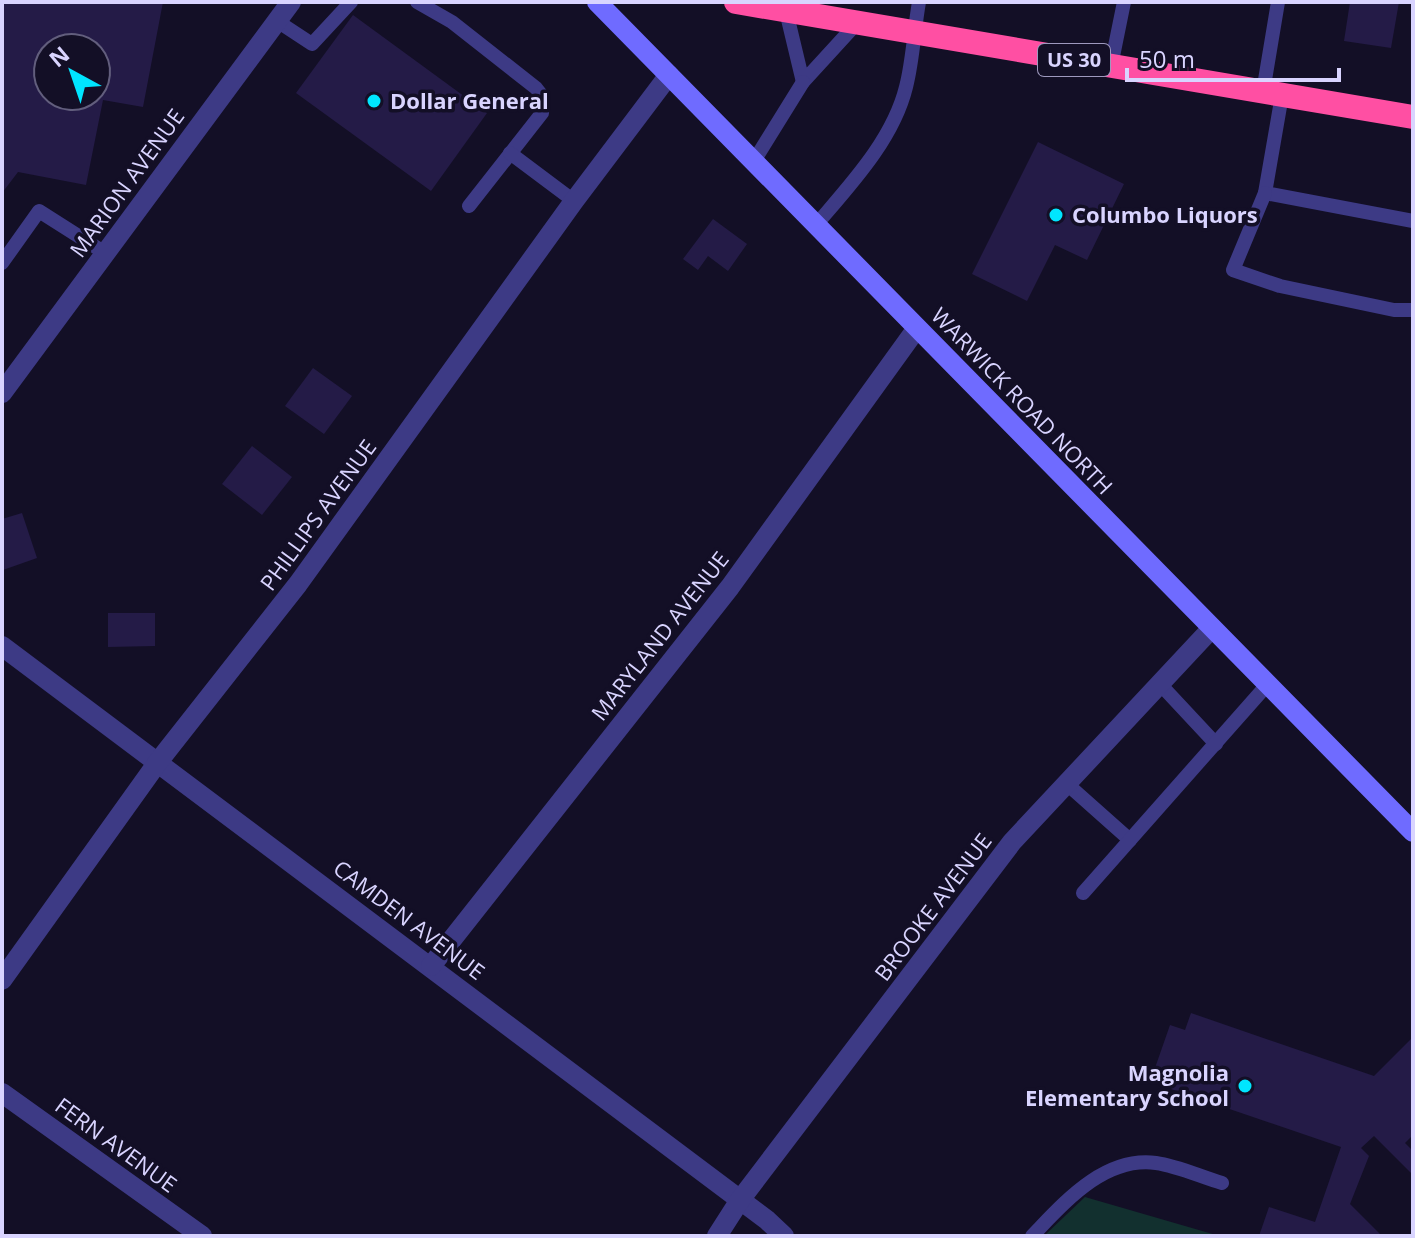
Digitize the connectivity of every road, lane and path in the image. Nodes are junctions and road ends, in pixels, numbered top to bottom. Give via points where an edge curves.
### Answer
1 (291, 2) edge
2 (351, 2) edge
3 (417, 2) edge
4 (597, 2) edge
5 (736, 2) edge
6 (919, 2) edge
7 (1124, 2) edge
8 (1278, 2) edge
9 (786, 11) junction
10 (277, 21) junction
11 (857, 23) junction
12 (914, 32) junction
13 (1111, 66) junction
14 (669, 75) junction
15 (803, 82) junction
16 (1272, 94) junction
17 (1413, 117) edge
18 (510, 153) junction
19 (754, 161) junction
20 (1265, 193) junction
21 (574, 201) junction
22 (469, 206) dead end
23 (1413, 221) edge
24 (816, 225) junction
25 (105, 253) junction
26 (2, 263) edge
27 (1413, 310) edge
28 (917, 328) junction
29 (2, 393) edge
30 (1212, 628) junction
31 (2, 646) edge
32 (1160, 684) junction
33 (1267, 685) junction
34 (1216, 744) junction
35 (158, 762) junction
36 (1067, 784) junction
37 (1413, 832) edge
38 (1130, 840) junction
39 (1083, 893) dead end
40 (431, 966) junction
41 (2, 980) edge
42 (2, 1093) edge
43 (1222, 1183) dead end
44 (740, 1200) junction
45 (202, 1236) edge
46 (717, 1236) edge
47 (784, 1236) edge
48 (1032, 1236) edge

1 - 10 street, MARION AVENUE
2 - 10 lane via 312,44
3 - 18 lane via 452,22 543,97 542,113
4 - 14 street, WARWICK ROAD NORTH
5 - 9 highway, US 30
6 - 12 lane
7 - 13 lane
8 - 16 lane
9 - 11 highway, US 30
9 - 15 lane
10 - 25 street, MARION AVENUE
11 - 12 highway, US 30
11 - 15 lane
12 - 13 highway, US 30
12 - 24 lane via 906,88 896,114 865,168
13 - 16 highway, US 30
14 - 19 street, WARWICK ROAD NORTH
14 - 21 street, PHILLIPS AVENUE
15 - 19 lane
16 - 17 highway, US 30
16 - 20 lane
18 - 21 lane
18 - 22 lane
19 - 24 street, WARWICK ROAD NORTH
20 - 23 lane
20 - 27 lane via 1233,270 1280,286
21 - 35 street, PHILLIPS AVENUE via 298,584
24 - 28 street, WARWICK ROAD NORTH
25 - 26 lane via 39,211
25 - 29 street, MARION AVENUE
28 - 30 street, WARWICK ROAD NORTH
28 - 40 street, MARYLAND AVENUE via 730,587
30 - 32 street, BROOKE AVENUE
30 - 33 street, WARWICK ROAD NORTH
31 - 35 street, CAMDEN AVENUE
32 - 34 lane
32 - 36 street, BROOKE AVENUE
33 - 34 lane
33 - 37 street, WARWICK ROAD NORTH
34 - 38 lane
35 - 40 street, CAMDEN AVENUE
35 - 41 street, PHILLIPS AVENUE
36 - 38 lane
36 - 44 street, BROOKE AVENUE via 1012,842
38 - 39 lane
40 - 44 street, CAMDEN AVENUE
42 - 45 street, FERN AVENUE
43 - 48 lane via 1157,1163 1111,1169 1089,1182
44 - 46 street, BROOKE AVENUE
44 - 47 street, CAMDEN AVENUE

